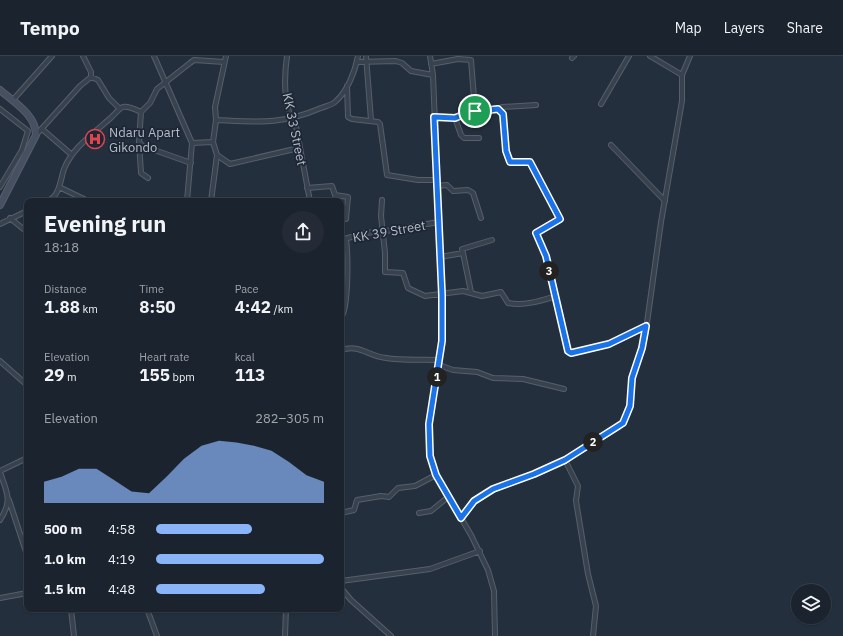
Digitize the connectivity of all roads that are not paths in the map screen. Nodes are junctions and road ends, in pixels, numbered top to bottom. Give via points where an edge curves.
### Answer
1 (52, 56) edge
2 (83, 56) edge
3 (154, 56) edge
4 (226, 56) edge
5 (287, 56) edge
6 (358, 56) edge
7 (430, 56) edge
8 (629, 56) edge
9 (650, 56) edge
10 (690, 56) edge
11 (367, 58) edge
12 (224, 62) junction
13 (357, 62) junction
14 (431, 64) junction
15 (433, 75) junction
16 (682, 75) junction
17 (91, 77) junction
18 (166, 82) junction
19 (347, 86) junction
20 (0, 90) edge
21 (12, 101) junction
22 (601, 104) dead end
23 (536, 105) dead end
24 (119, 108) junction
25 (0, 109) edge
26 (501, 110) junction
27 (475, 111) junction
28 (141, 112) junction
29 (434, 117) junction
30 (455, 118) junction
31 (216, 120) junction
32 (291, 120) junction
33 (371, 120) junction
34 (42, 129) junction
35 (36, 135) junction
36 (479, 138) dead end
37 (139, 142) junction
38 (192, 142) junction
39 (213, 142) junction
40 (611, 145) dead end
41 (299, 148) junction
42 (72, 154) junction
43 (217, 155) junction
44 (191, 163) junction
45 (148, 178) dead end
46 (436, 180) junction
47 (436, 186) junction
48 (0, 187) edge
49 (59, 187) junction
50 (307, 188) junction
51 (51, 198) edge
52 (82, 198) edge
53 (187, 198) edge
54 (211, 198) edge
55 (309, 198) edge
56 (382, 200) dead end
57 (665, 201) junction
58 (0, 205) edge
59 (24, 212) edge
60 (10, 218) junction
61 (344, 218) edge
62 (481, 218) dead end
63 (438, 222) junction
64 (0, 224) edge
65 (24, 230) edge
66 (382, 230) junction
67 (346, 239) joint
68 (492, 240) dead end
69 (463, 253) junction
70 (440, 258) junction
71 (471, 292) junction
72 (442, 295) junction
73 (556, 296) junction
74 (344, 308) edge
75 (646, 326) junction
76 (344, 349) edge
77 (439, 360) junction
78 (0, 361) edge
79 (439, 365) junction
80 (24, 382) edge
81 (564, 389) dead end
82 (24, 460) edge
83 (565, 460) junction
84 (0, 472) edge
85 (436, 475) junction
86 (448, 497) junction
87 (9, 500) junction
88 (344, 512) edge
89 (419, 513) dead end
90 (461, 518) junction
91 (0, 520) edge
92 (24, 546) edge
93 (480, 551) junction
94 (344, 582) edge
95 (344, 592) edge
96 (24, 594) edge
97 (0, 598) edge
98 (71, 612) edge
99 (148, 612) edge
100 (286, 612) edge
101 (74, 636) edge
102 (157, 636) edge
103 (285, 636) edge
104 (391, 636) edge
105 (495, 636) edge
106 (593, 636) edge

1 - 21 street
2 - 17 street
3 - 18 street
4 - 12 street
5 - 32 street, KK 33 Street via 286,90
6 - 13 street
7 - 14 street
8 - 22 street
9 - 16 street
10 - 16 street
11 - 13 street
11 - 15 street via 396,61 411,71
11 - 33 street
12 - 18 street via 194,60
12 - 31 street via 215,107
13 - 19 street
14 - 15 street
14 - 27 street via 458,59 471,60
15 - 29 street
16 - 57 street via 682,101
17 - 24 street via 98,80
17 - 34 street
18 - 28 street via 157,89 150,103
18 - 38 street
19 - 32 street via 333,104
19 - 33 street via 348,117
20 - 21 main road
21 - 35 main road via 33,122
23 - 26 street via 502,107
24 - 28 street via 126,106
24 - 42 street
25 - 48 street via 28,132 22,150
26 - 27 street
26 - 73 street via 506,151 510,162 530,162 560,219 536,233 546,256
27 - 30 street
28 - 37 street
29 - 30 street
29 - 46 street
30 - 36 street via 464,138
31 - 32 street
31 - 39 street
32 - 41 street, KK 33 Street via 296,126
33 - 46 street via 380,124 388,176
34 - 35 street
34 - 42 street
35 - 58 main road
37 - 44 street via 143,146
37 - 45 street via 141,173
38 - 39 street
38 - 44 street
39 - 43 street
40 - 57 street
41 - 43 street via 230,164
41 - 50 street, KK 33 Street
42 - 49 street via 64,168
43 - 54 street
44 - 53 street
46 - 47 street
47 - 62 street via 447,185 453,190 473,193
47 - 63 street
49 - 51 street
49 - 52 street
50 - 55 street, KK 33 Street
50 - 61 street via 328,185 332,186 335,195 348,197 347,215
56 - 66 street
57 - 75 street
59 - 60 street
60 - 64 street
60 - 65 street
63 - 66 street, KK 39 Street
63 - 70 street
66 - 67 street, KK 39 Street via 365,232
66 - 72 street via 385,272 403,273 408,288 422,295
67 - 74 street via 348,267
68 - 69 street via 462,249
69 - 70 street
69 - 71 street
70 - 72 street
71 - 72 street
71 - 73 street via 482,296 501,292 508,303 512,304 532,303
72 - 77 street via 442,341
73 - 75 street via 569,353 609,344
75 - 83 street via 632,378 630,406 626,418 619,427
76 - 77 street via 353,347 384,358
77 - 79 street
78 - 80 street
79 - 81 street via 453,370 477,372 493,378 523,379
79 - 85 street via 429,424 430,456
82 - 84 street
83 - 90 street via 493,489 474,501
83 - 106 street via 578,486 576,500 596,606
84 - 87 street
85 - 86 street
85 - 88 street via 415,486 398,488 389,496 357,500 354,510
86 - 89 street via 431,511
86 - 90 street
87 - 91 street via 8,508
87 - 92 street
90 - 93 street
93 - 94 street via 430,569
93 - 105 street via 494,591
95 - 104 street
96 - 97 street
98 - 101 street
99 - 102 street
100 - 103 street

